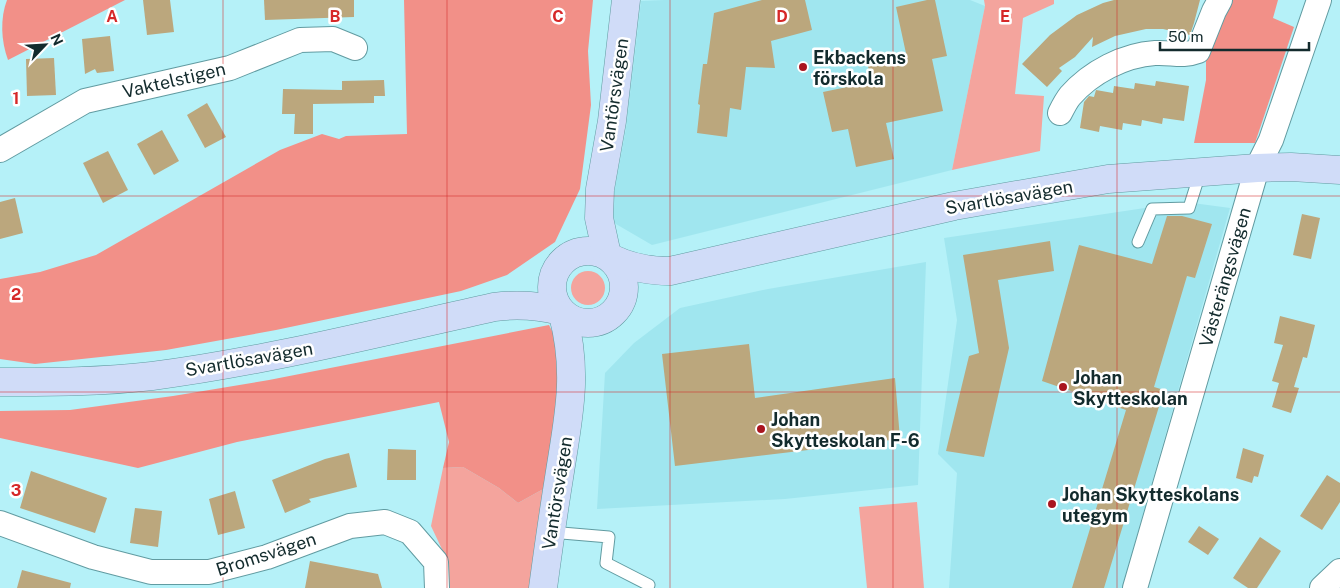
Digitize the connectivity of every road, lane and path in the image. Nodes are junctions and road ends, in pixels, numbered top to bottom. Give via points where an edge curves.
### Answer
1 (626, 0) edge
2 (1220, 0) edge
3 (1319, 0) edge
4 (355, 48) dead end
5 (1060, 113) dead end
6 (0, 150) edge
7 (1256, 168) junction
8 (1340, 170) edge
9 (1200, 172) junction
10 (600, 189) junction
11 (1138, 242) dead end
12 (610, 257) junction
13 (562, 263) junction
14 (684, 268) junction
15 (494, 307) junction
16 (562, 313) junction
17 (610, 316) junction
18 (0, 382) edge
19 (572, 398) junction
20 (0, 523) edge
21 (550, 532) junction
22 (1340, 571) edge
23 (650, 585) dead end
24 (437, 588) edge
25 (543, 588) edge
26 (1135, 588) edge
27 (1322, 588) edge

1 - 10 street, Vantörsvägen via 612,121
2 - 5 street via 1198,51 1187,55 1166,52 1141,54 1108,67 1069,97
3 - 7 street, Västerängsvägen via 1271,140
4 - 6 street, Vaktelstigen via 333,38 300,40 230,68 85,101
7 - 8 street, Svartlösavägen
7 - 9 street, Svartlösavägen
7 - 26 street, Västerängsvägen
9 - 11 lane via 1189,208 1152,209
9 - 14 street, Svartlösavägen via 1108,179 954,206
10 - 12 street, Vantörsvägen via 599,218
10 - 13 street, Vantörsvägen via 591,218
12 - 13 street via 589,251 577,253
12 - 14 street, Svartlösavägen via 642,270
12 - 17 street via 624,279 624,291 622,302
13 - 15 street, Svartlösavägen via 536,287
13 - 16 street via 553,278 552,290
14 - 17 street, Svartlösavägen via 645,286
15 - 16 street, Svartlösavägen via 541,306
15 - 18 street, Svartlösavägen via 246,361 152,376
16 - 17 street via 582,323 594,323
16 - 19 street, Vantörsvägen via 572,358
17 - 19 street, Vantörsvägen via 593,335
19 - 21 street, Vantörsvägen
20 - 24 street, Bromsvägen via 93,556 151,572 209,572 267,557 350,526 385,522 410,532 436,562
21 - 23 lane via 608,537 606,563
21 - 25 street, Vantörsvägen
22 - 27 street

